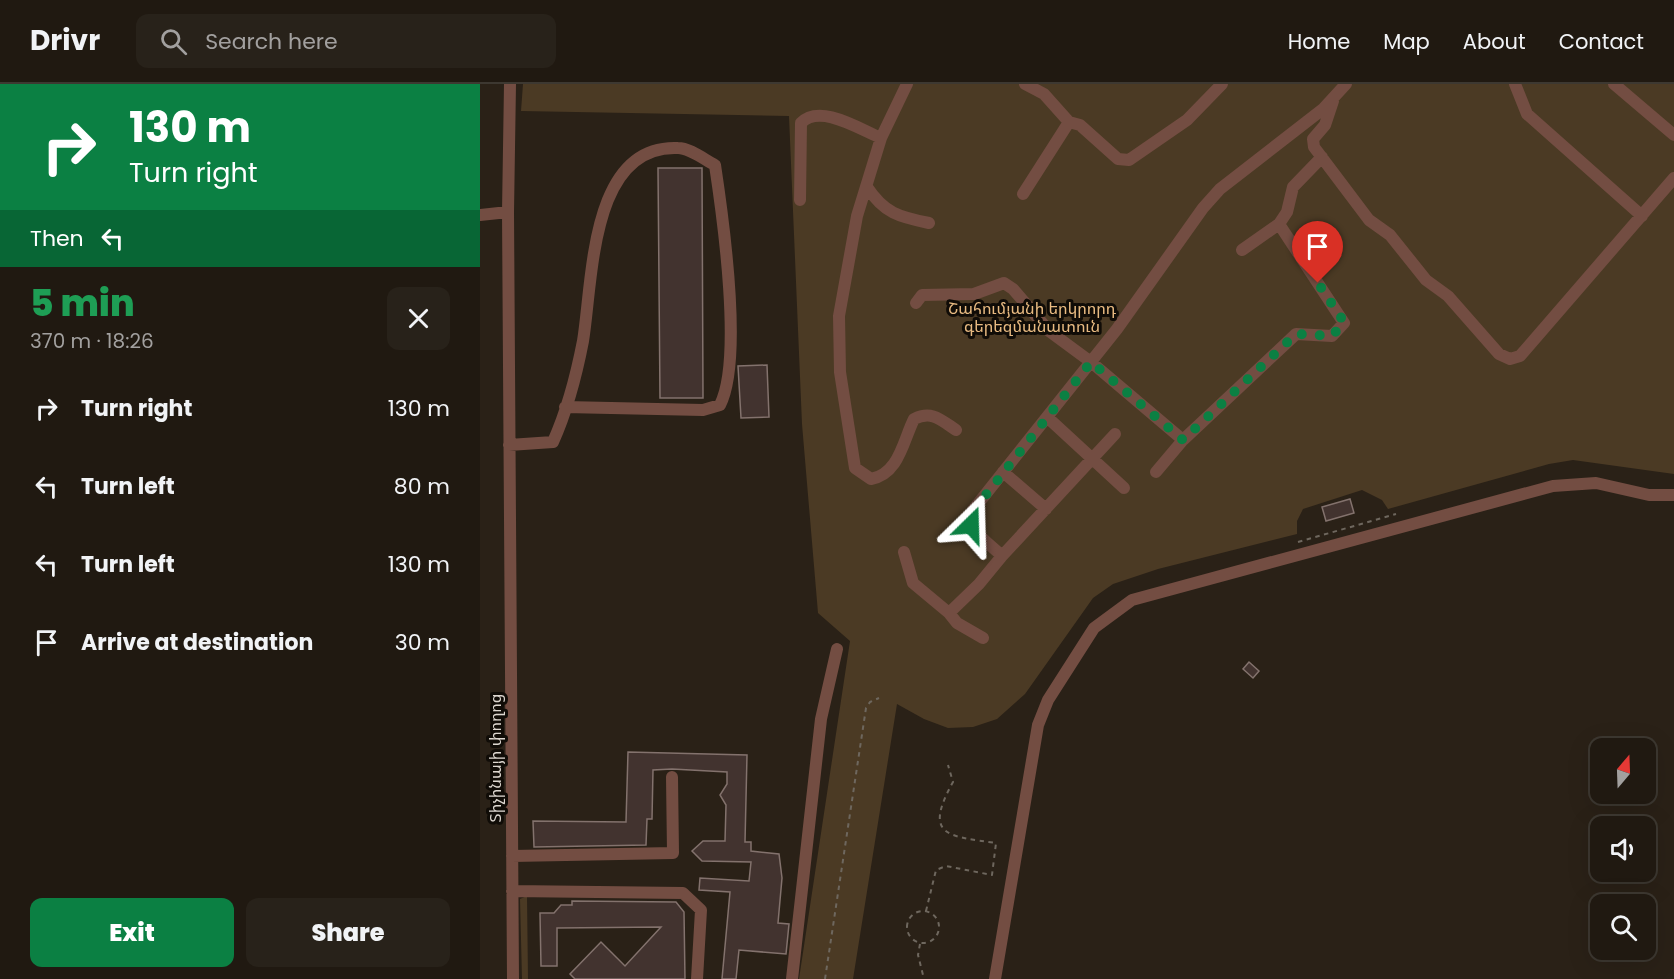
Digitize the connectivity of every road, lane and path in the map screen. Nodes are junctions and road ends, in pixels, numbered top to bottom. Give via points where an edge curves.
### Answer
1 (510, 84) edge
2 (907, 84) edge
3 (1025, 84) edge
4 (1222, 84) edge
5 (1346, 84) edge
6 (1515, 84) edge
7 (1614, 84) edge
8 (1334, 99) junction
9 (1069, 122) junction
10 (1674, 135) edge
11 (881, 138) junction
12 (1322, 157) junction
13 (1674, 178) edge
14 (867, 187) junction
15 (1023, 194) dead end
16 (800, 200) dead end
17 (508, 212) junction
18 (480, 215) edge
19 (1642, 216) junction
20 (929, 223) dead end
21 (1279, 224) junction
22 (1242, 250) dead end
23 (916, 303) dead end
24 (1091, 362) junction
25 (566, 407) junction
26 (1047, 417) junction
27 (956, 430) dead end
28 (1115, 434) dead end
29 (1183, 440) junction
30 (509, 445) junction
31 (1092, 461) junction
32 (1003, 472) junction
33 (1156, 472) dead end
34 (1124, 489) dead end
35 (1674, 495) edge
36 (1046, 509) junction
37 (1396, 514) dead end
38 (1298, 542) dead end
39 (904, 552) dead end
40 (1002, 556) junction
41 (950, 613) junction
42 (982, 638) dead end
43 (837, 649) dead end
44 (879, 698) dead end
45 (948, 765) dead end
46 (672, 777) dead end
47 (512, 856) junction
48 (512, 891) junction
49 (926, 911) junction
50 (920, 944) junction
51 (513, 979) edge
52 (697, 979) edge
53 (792, 979) edge
54 (825, 979) edge
55 (924, 979) edge
56 (995, 979) edge

1 - 17 street, Տիչինայի փողոց
2 - 11 street
3 - 9 street via 1044,94
4 - 9 street via 1187,120 1129,159 1118,159 1080,125
5 - 8 street
6 - 19 street via 1527,114
7 - 10 street
8 - 12 street via 1325,125 1313,139
8 - 24 street via 1220,189
9 - 15 street
11 - 14 street
11 - 16 street via 820,115 806,118 801,123
12 - 19 street via 1369,220 1390,235 1426,280 1448,296 1498,354 1510,359 1520,356
12 - 21 street via 1293,187 1287,212
13 - 19 street
14 - 20 street via 879,205 903,218
14 - 27 street via 839,316 840,372 855,468 871,478 886,473 904,446 914,419 922,415 931,414
17 - 18 street
17 - 30 street, Տիչինայի փողոց
21 - 22 street
21 - 29 street via 1344,322 1332,336 1296,334
23 - 24 street via 922,295 974,294 1004,283 1049,331
24 - 26 street
24 - 29 street
25 - 25 street via 582,344 602,211 623,170 649,151 681,147 715,165 726,245 727,390 720,405 703,410
25 - 30 street via 553,442
26 - 31 street
26 - 32 street
28 - 31 street
29 - 33 street
30 - 47 street, Տիչինայի փողոց
31 - 34 street
31 - 36 street
32 - 36 street
32 - 40 street via 970,518 971,525
35 - 56 street via 1649,495 1596,483 1553,486 1132,600 1094,628 1048,700 1038,725
36 - 40 street
37 - 38 path
39 - 41 street via 913,583
40 - 41 street
41 - 42 street via 957,623
43 - 53 street via 821,719
44 - 54 path via 866,708
45 - 49 path via 953,782 939,807 940,824 960,838 996,843 992,875 946,866 936,870
46 - 47 street via 673,853
47 - 48 street, Տիչինայի փողոց
48 - 51 street, Տիչինայի փողոց
48 - 52 street via 683,893 701,910
49 - 50 path via 935,917 938,933 931,941
49 - 50 path via 916,912 906,925 908,935
50 - 55 path via 918,955

